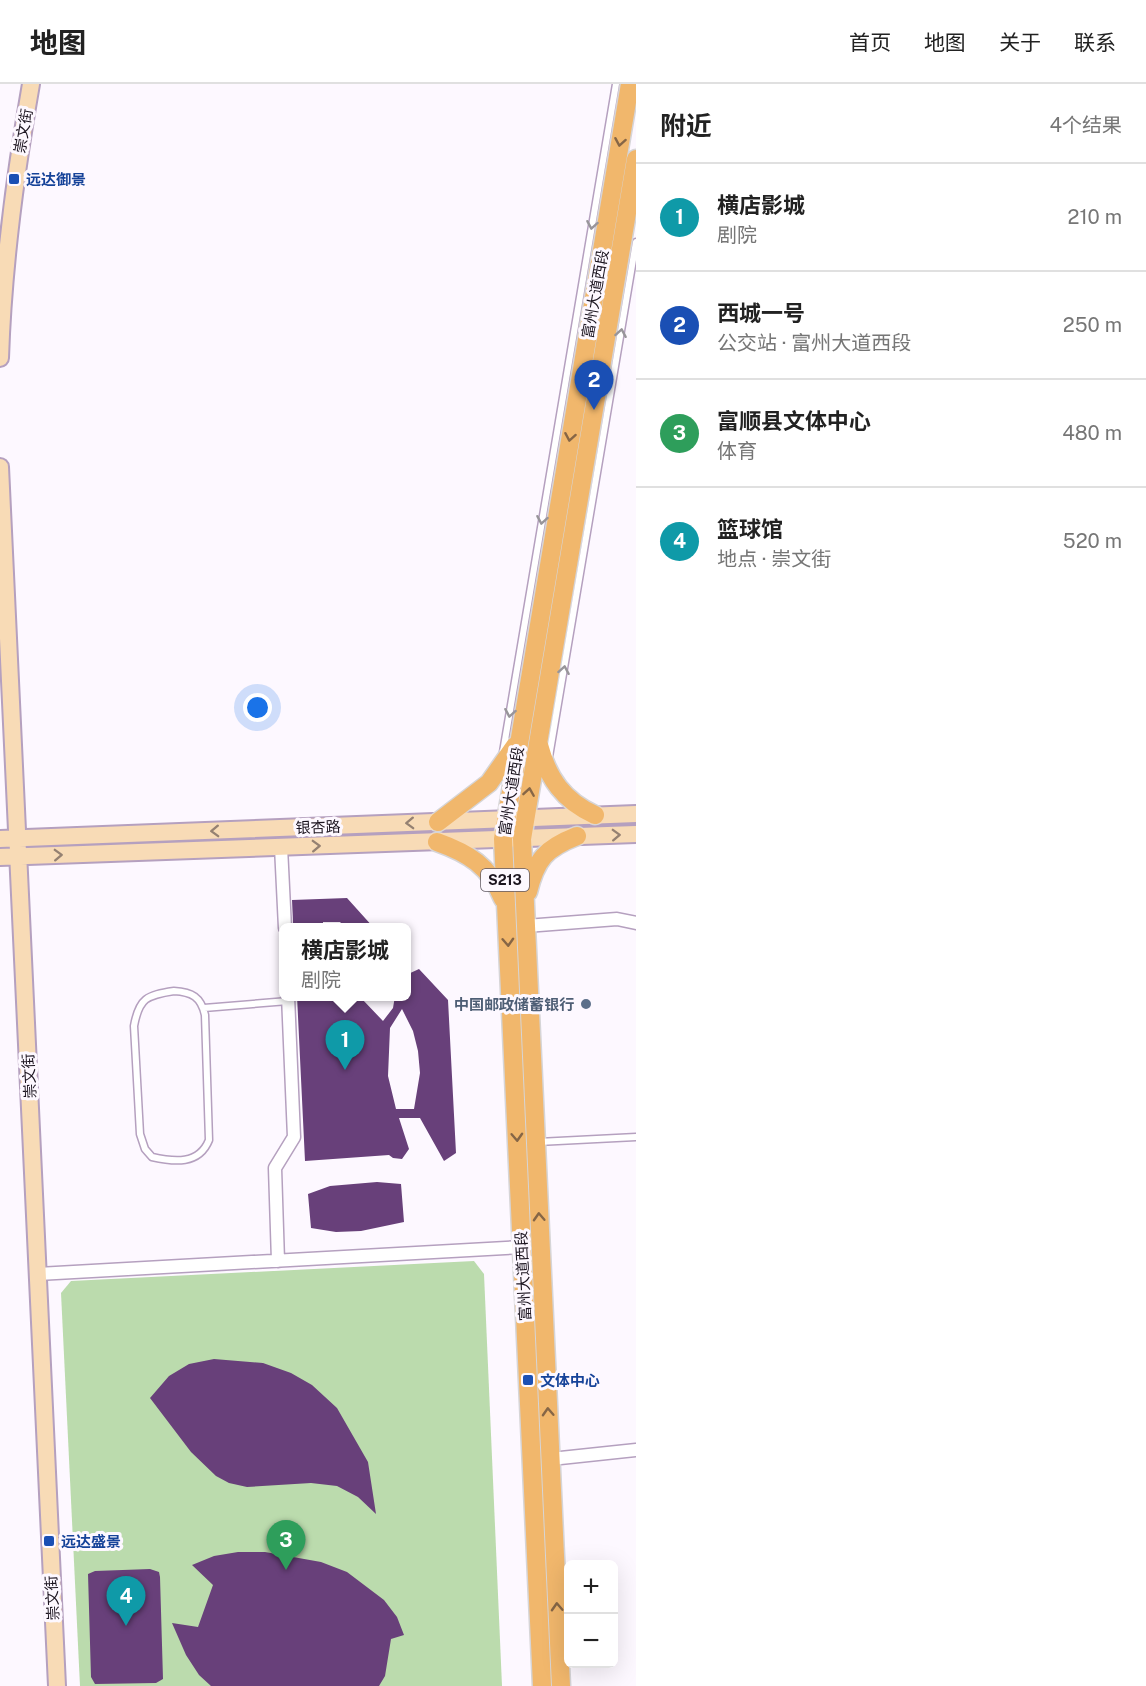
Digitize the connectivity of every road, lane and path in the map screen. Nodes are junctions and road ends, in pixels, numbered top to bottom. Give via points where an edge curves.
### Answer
1 (31, 84) edge
2 (616, 84) edge
3 (630, 84) edge
4 (636, 159) edge
5 (636, 242) edge
6 (634, 264) edge
7 (0, 358) edge
8 (0, 466) edge
9 (519, 740) junction
10 (538, 741) junction
11 (501, 768) junction
12 (547, 769) junction
13 (636, 814) edge
14 (595, 816) junction
15 (506, 819) junction
16 (525, 819) junction
17 (438, 822) junction
18 (636, 834) edge
19 (577, 837) junction
20 (18, 838) junction
21 (522, 838) junction
22 (0, 839) edge
23 (503, 839) junction
24 (437, 842) junction
25 (281, 847) junction
26 (19, 856) junction
27 (0, 857) edge
28 (525, 906) junction
29 (506, 909) junction
30 (285, 923) edge
31 (636, 923) edge
32 (526, 926) junction
33 (279, 1000) edge
34 (288, 1001) edge
35 (204, 1008) junction
36 (636, 1137) edge
37 (536, 1142) junction
38 (522, 1247) junction
39 (279, 1261) junction
40 (38, 1274) junction
41 (636, 1450) edge
42 (551, 1459) junction
43 (57, 1686) edge
44 (542, 1686) edge
45 (561, 1686) edge

1 - 7 street, 崇文街 via 15,179 2,298
2 -> 11 lane
3 -> 9 main road, 富州大道西段 / S213
4 - 10 main road, 富州大道西段 / S213
5 - 6 lane
12 -> 6 lane
8 - 20 street, 崇文街
9 - 11 main road
9 - 15 main road, 富州大道西段 / S213
10 - 12 main road
16 -> 10 main road, 富州大道西段 / S213
11 - 17 main road via 474,796
12 - 14 main road via 560,792 575,806
13 - 14 street, 银杏路
14 - 16 street, 银杏路
15 - 16 street, 银杏路
15 - 17 street, 银杏路
15 - 23 main road, 富州大道西段 / S213
16 - 21 main road, 富州大道西段 / S213
17 -> 20 street, 银杏路
19 -> 18 street, 银杏路
19 - 21 street, 银杏路
19 - 28 main road via 545,853 531,879
20 - 22 street, 银杏路
20 - 26 street, 崇文街
21 - 23 street, 银杏路
21 - 28 main road, 富州大道西段 / S213
23 - 24 street, 银杏路
23 - 29 main road, 富州大道西段 / S213
25 -> 24 street, 银杏路
24 - 29 main road via 478,861 498,888
26 -> 25 street, 银杏路
25 - 30 street
26 - 27 street, 银杏路
26 - 40 street, 崇文街
28 - 32 main road, 富州大道西段 / S213
29 -> 38 main road, 富州大道西段 / S213
31 - 32 street via 617,919
32 - 37 main road, 富州大道西段 / S213
33 - 35 lane
34 - 39 street via 294,1137 275,1168
35 - 35 lane via 197,996 186,992 154,994 138,1006 134,1026 140,1134 152,1157 187,1160 205,1150 209,1140
36 - 37 lane
42 -> 37 main road, 富州大道西段 / S213
38 - 39 street
38 - 44 main road, 富州大道西段 / S213
39 - 40 street
40 - 43 street, 崇文街
41 - 42 street
45 -> 42 main road, 富州大道西段 / S213

